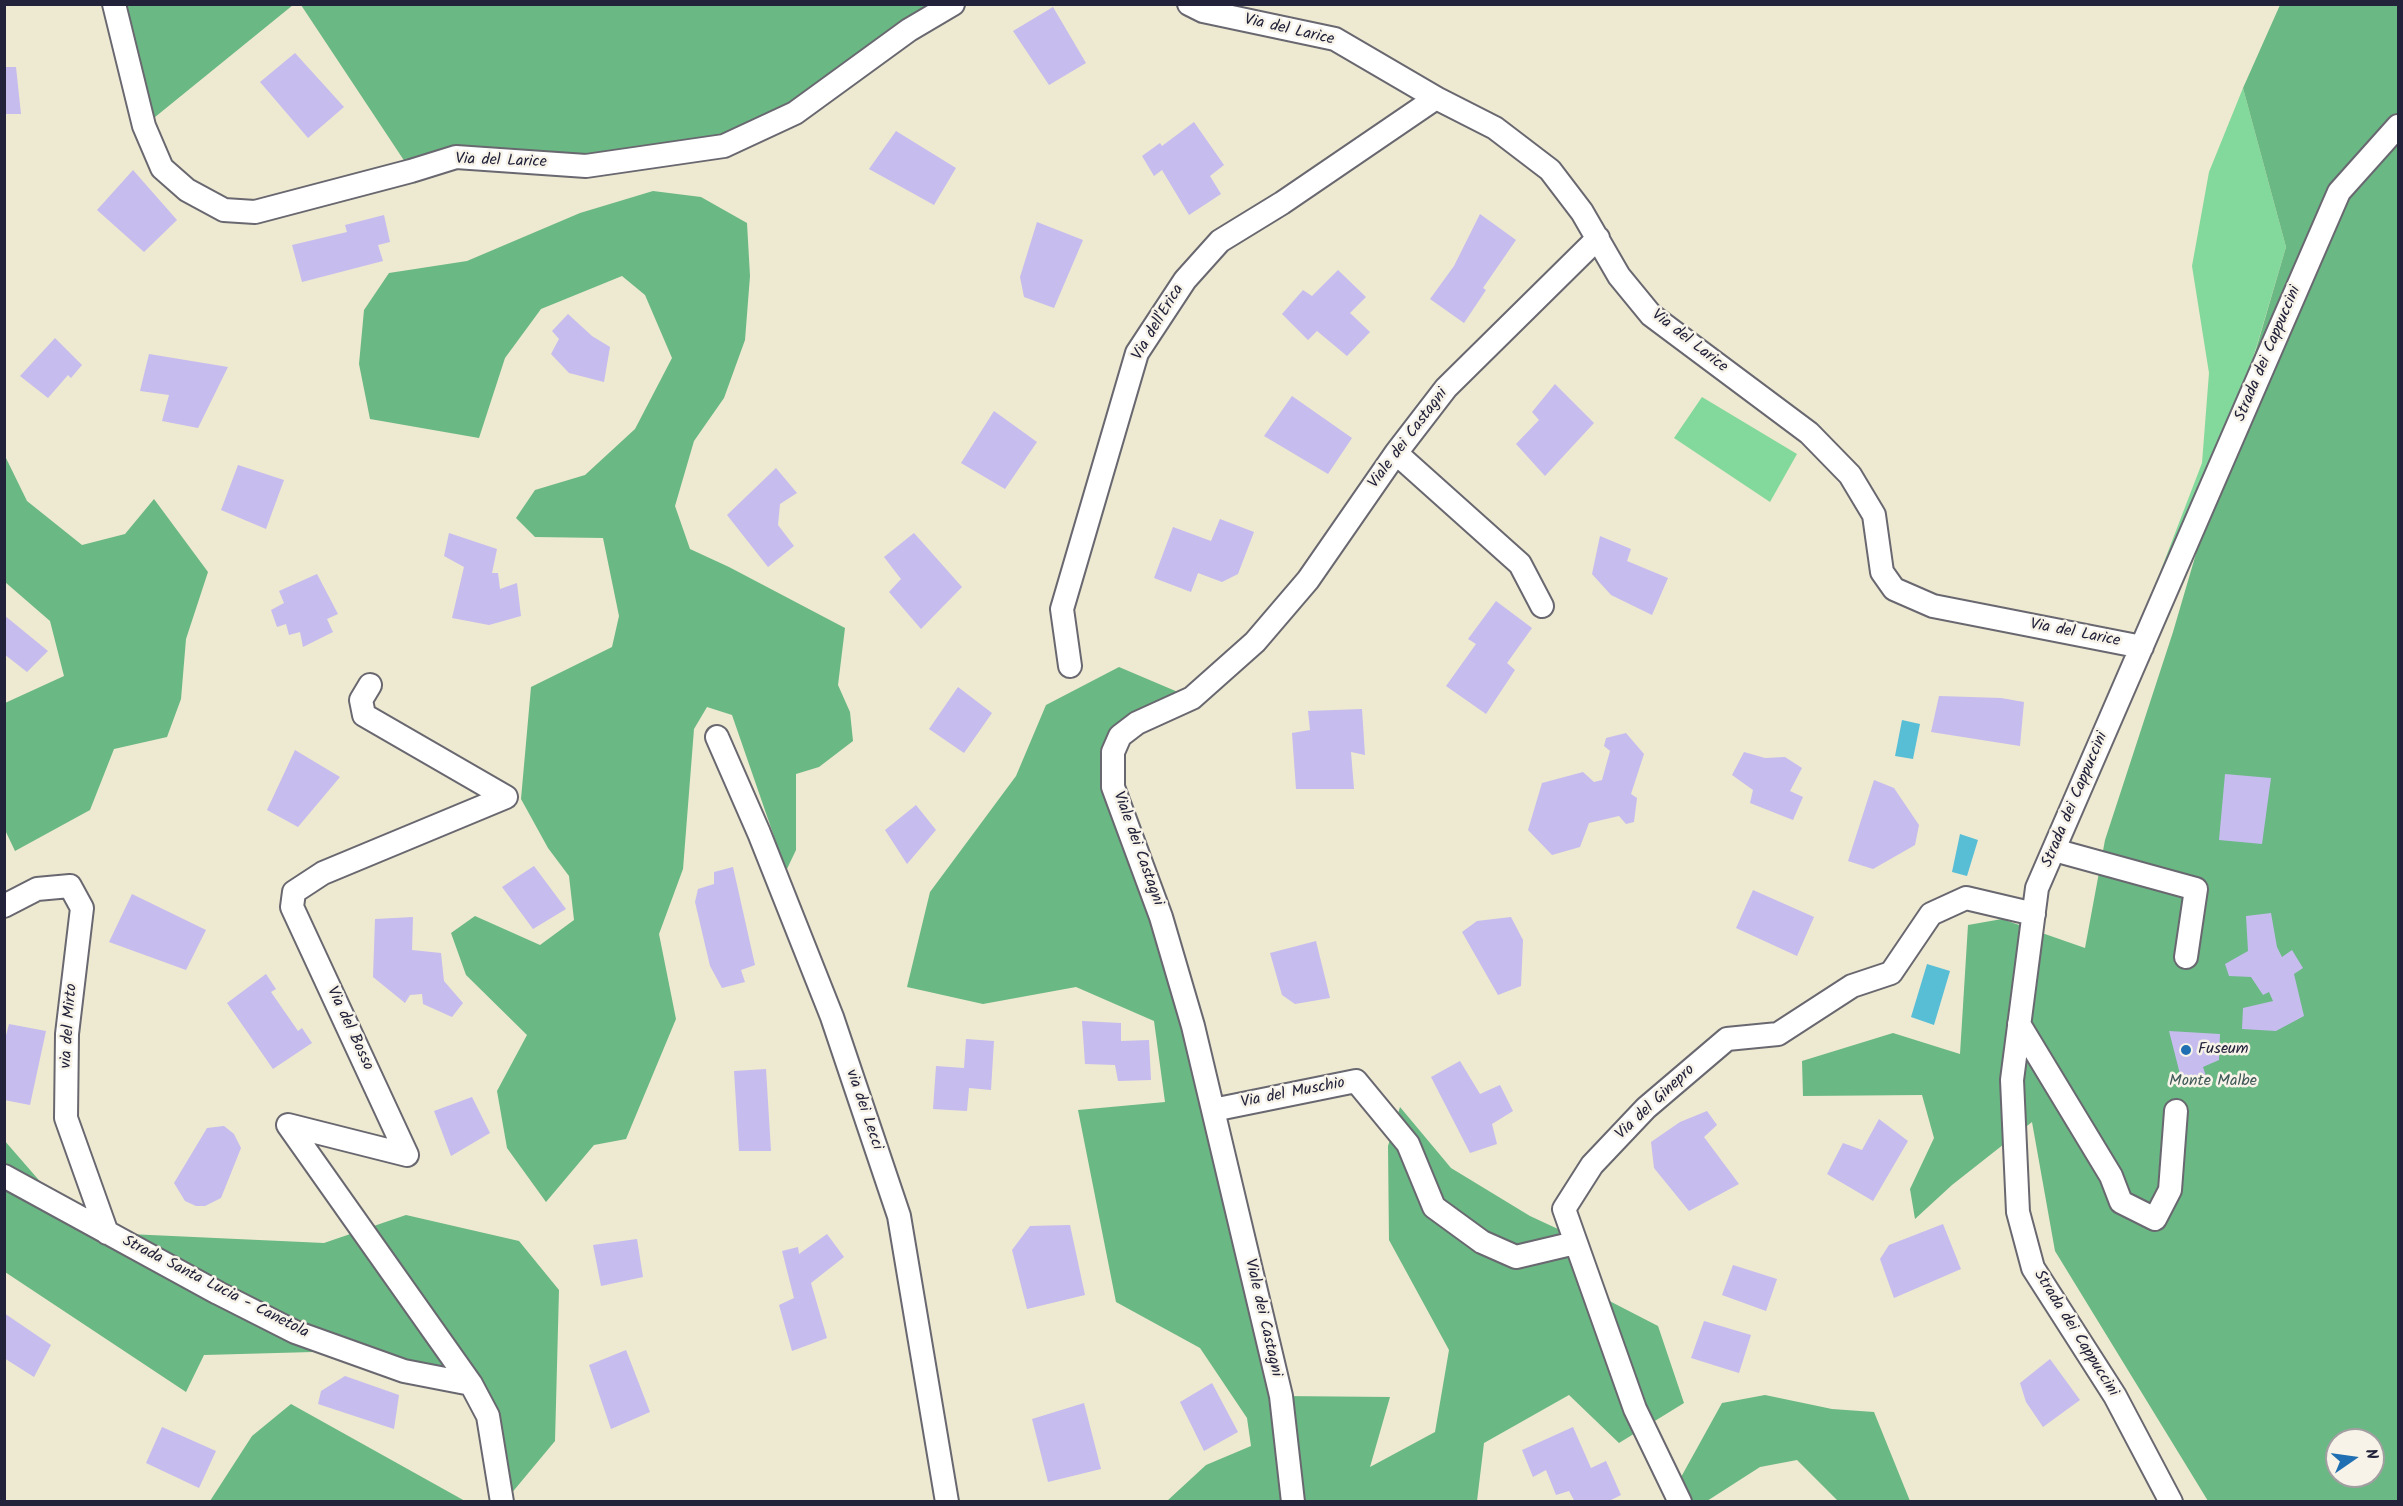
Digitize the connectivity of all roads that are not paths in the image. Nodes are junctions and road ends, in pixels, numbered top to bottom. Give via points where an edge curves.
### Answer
1 (114, 4) edge
2 (953, 4) edge
3 (1189, 4) edge
4 (1436, 98) junction
5 (2398, 126) edge
6 (1598, 238) junction
7 (1396, 453) junction
8 (1542, 606) dead end
9 (2142, 647) junction
10 (1070, 666) dead end
11 (370, 685) dead end
12 (717, 737) dead end
13 (2054, 850) junction
14 (4, 906) edge
15 (2034, 914) junction
16 (2186, 957) dead end
17 (2019, 1024) junction
18 (1213, 1110) junction
19 (2176, 1111) dead end
20 (4, 1176) edge
21 (107, 1233) junction
22 (1575, 1243) junction
23 (471, 1384) junction
24 (502, 1502) edge
25 (947, 1502) edge
26 (1293, 1502) edge
27 (1680, 1502) edge
28 (2171, 1502) edge

1 - 2 street, Via del Larice via 144,126 162,168 187,190 224,210 255,212 456,157 586,166 724,146 795,113 909,30
3 - 4 street, Via del Larice via 1203,11 1335,39
4 - 6 street, Via del Larice via 1495,128 1550,170
4 - 10 street, Via dell'Erica via 1220,242 1185,280 1137,353 1062,609
5 - 9 street, Strada dei Cappuccini via 2339,192
6 - 7 street, Viale dei Castagni via 1446,388
6 - 9 street, Via del Larice via 1619,276 1652,315 1809,434 1850,474 1874,515 1882,572 1894,589 1933,606
7 - 8 street via 1520,564
7 - 18 street, Viale dei Castagni via 1308,580 1256,642 1192,698 1120,735 1113,752 1113,787 1161,917
9 - 13 street, Strada dei Cappuccini
11 - 23 street, Via del Bosso via 362,700 364,715 506,797 323,873 294,892 292,907 407,1155 288,1125
12 - 25 street, via dei Lecci via 832,1017 899,1216
13 - 15 street, Strada dei Cappuccini via 2037,888
13 - 16 street via 2196,889
14 - 21 street, via del Mirto via 37,889 70,886 82,908 67,1034 66,1118
15 - 17 street, Strada dei Cappuccini
15 - 22 street, Via del Ginepro via 1966,898 1931,914 1891,973 1852,986 1778,1034 1728,1039 1646,1108 1592,1164 1564,1209
17 - 19 street via 2111,1176 2121,1202 2155,1219 2170,1190
17 - 28 street, Strada dei Cappuccini via 2012,1080 2018,1212 2033,1268 2115,1396
18 - 22 street, Via del Muschio via 1356,1082 1408,1144 1434,1207 1482,1242 1516,1257
18 - 26 street, Viale dei Castagni via 1281,1396
20 - 21 street, Strada Santa Lucia - Canetola
21 - 23 street, Strada Santa Lucia - Canetola via 295,1332 404,1371
22 - 27 street, Via del Ginepro via 1635,1409
23 - 24 street via 488,1416

